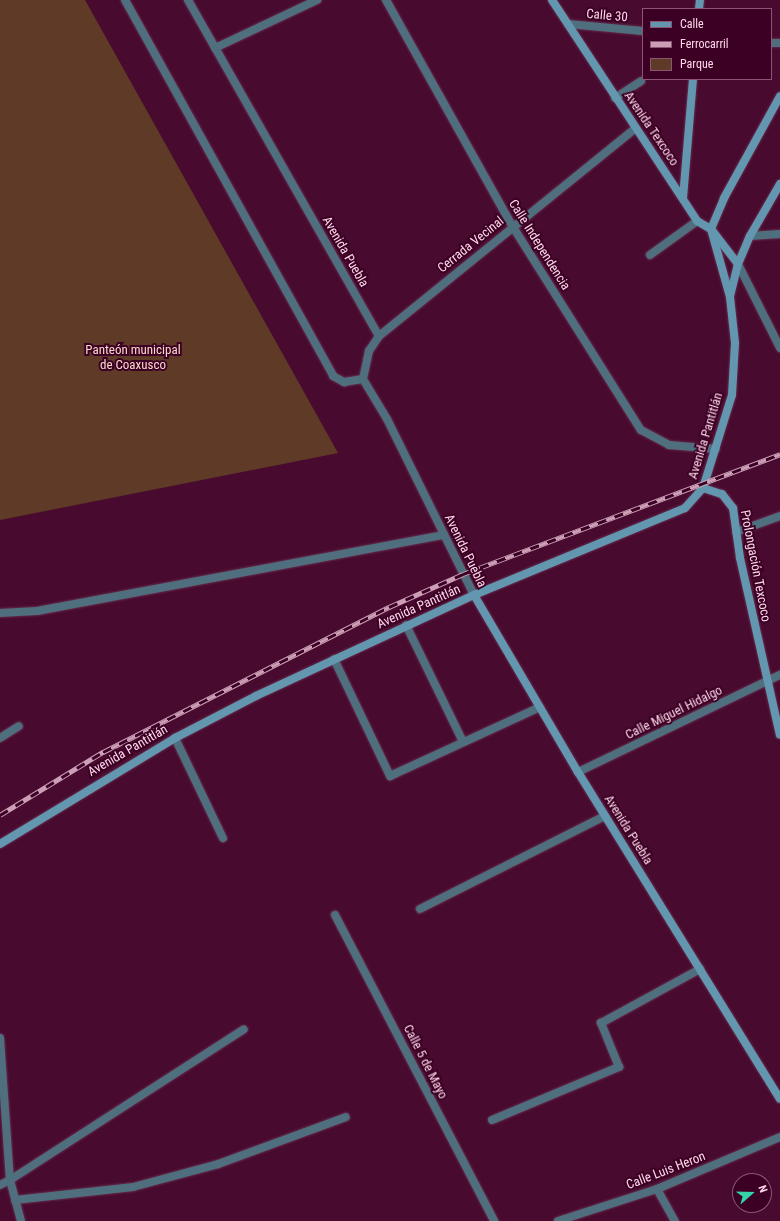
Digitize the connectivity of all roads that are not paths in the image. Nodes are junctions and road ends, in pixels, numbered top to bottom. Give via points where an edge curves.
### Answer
1 (124, 0) edge
2 (188, 0) edge
3 (317, 0) edge
4 (386, 0) edge
5 (552, 0) edge
6 (568, 24) junction
7 (642, 31) edge
8 (214, 48) junction
9 (693, 80) edge
10 (641, 81) dead end
11 (780, 96) edge
12 (615, 98) junction
13 (635, 129) junction
14 (780, 184) edge
15 (683, 198) junction
16 (697, 221) junction
17 (513, 227) junction
18 (710, 229) junction
19 (780, 234) edge
20 (750, 236) junction
21 (650, 255) dead end
22 (738, 264) junction
23 (730, 297) junction
24 (379, 336) junction
25 (780, 348) edge
26 (363, 379) junction
27 (716, 449) junction
28 (703, 488) junction
29 (780, 516) edge
30 (736, 532) junction
31 (444, 535) junction
32 (474, 595) junction
33 (0, 613) edge
34 (406, 625) junction
35 (334, 659) junction
36 (780, 675) edge
37 (767, 680) junction
38 (540, 707) junction
39 (19, 726) dead end
40 (780, 735) edge
41 (0, 738) edge
42 (175, 738) junction
43 (463, 742) junction
44 (578, 772) junction
45 (605, 816) junction
46 (223, 838) dead end
47 (0, 844) edge
48 (420, 909) dead end
49 (335, 915) dead end
50 (700, 969) junction
51 (244, 1029) dead end
52 (0, 1038) edge
53 (780, 1099) edge
54 (346, 1118) dead end
55 (492, 1120) dead end
56 (780, 1138) edge
57 (10, 1180) junction
58 (0, 1185) edge
59 (658, 1188) junction
60 (15, 1200) junction
61 (21, 1221) edge
62 (494, 1221) edge
63 (558, 1221) edge
64 (674, 1221) edge

1 - 26 street via 333,376 344,382
2 - 8 street, Avenida Puebla
3 - 8 street
4 - 17 street, Calle Independencia
5 - 6 main road, Avenida Texcoco
6 - 7 street, Calle 30
6 - 12 main road, Avenida Texcoco
8 - 24 street, Avenida Puebla
9 - 15 main road
10 - 12 street
11 - 18 main road via 724,198
12 - 13 main road, Avenida Texcoco
13 - 15 main road, Avenida Texcoco
13 - 17 street, Cerrada Vecinal
14 - 20 main road, Avenida Pantitlán
15 - 16 main road, Avenida Texcoco
16 - 18 main road, Avenida Texcoco
16 - 21 street
17 - 24 street, Cerrada Vecinal
17 - 27 street, Calle Independencia via 641,430 669,445
18 - 22 main road, Avenida Texcoco
18 - 23 main road, Avenida Pantitlán
19 - 20 street
20 - 22 main road, Avenida Pantitlán
22 - 23 main road, Avenida Pantitlán
22 - 25 street
23 - 27 main road, Avenida Pantitlán via 735,343 732,395
24 - 26 street via 369,351
26 - 31 street, Avenida Puebla via 387,419
27 - 28 main road, Avenida Pantitlán
28 - 30 main road, Prolongación Texcoco via 722,494 733,508
28 - 32 main road, Avenida Pantitlán via 684,508
29 - 30 street
30 - 37 main road, Prolongación Texcoco
31 - 32 street, Avenida Puebla
31 - 33 street via 37,611
32 - 34 main road, Avenida Pantitlán
32 - 38 main road, Avenida Puebla
34 - 35 main road, Avenida Pantitlán
34 - 43 street
35 - 42 main road, Avenida Pantitlán
35 - 43 street via 390,776
36 - 37 street, Calle Miguel Hidalgo
37 - 40 main road, Prolongación Texcoco
37 - 44 street, Calle Miguel Hidalgo
38 - 43 street
38 - 44 main road, Avenida Puebla
39 - 41 street
42 - 46 street
42 - 47 main road, Avenida Pantitlán
44 - 45 main road, Avenida Puebla
45 - 48 street
45 - 50 main road, Avenida Puebla
49 - 62 street, Calle 5 de Mayo
50 - 53 main road, Avenida Puebla
50 - 55 street via 601,1023 619,1066
51 - 57 street
52 - 57 street
54 - 60 street via 218,1164 133,1187
56 - 59 street, Calle Luis Heron
57 - 58 street
57 - 60 street
59 - 63 street, Calle Luis Heron
59 - 64 street
60 - 61 street

